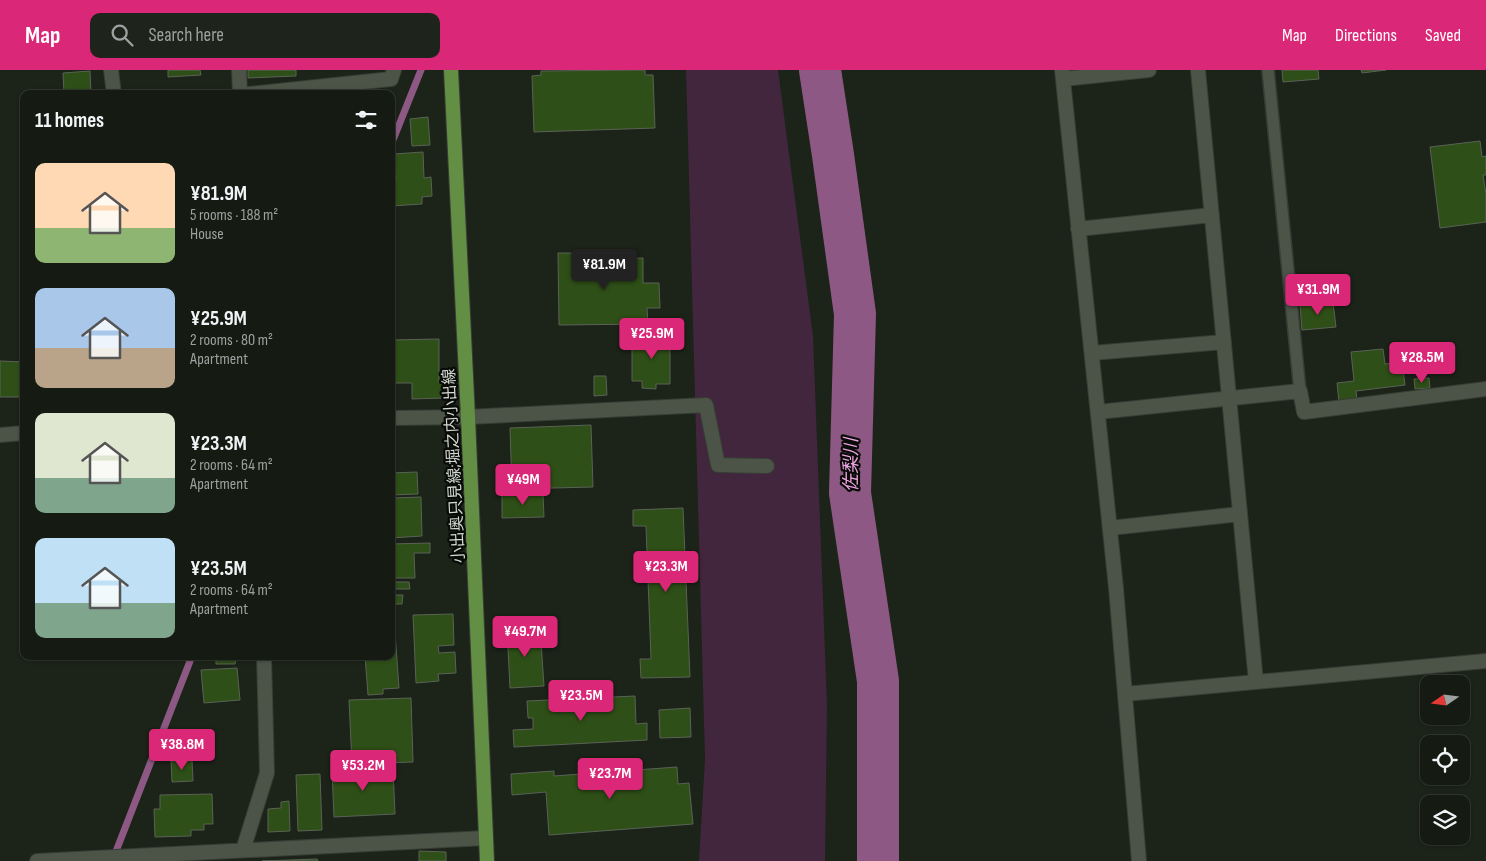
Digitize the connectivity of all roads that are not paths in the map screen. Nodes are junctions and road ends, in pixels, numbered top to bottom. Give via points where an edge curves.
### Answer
1 (111, 70) edge
2 (239, 70) edge
3 (394, 70) edge
4 (450, 70) edge
5 (1149, 70) edge
6 (1198, 70) edge
7 (1268, 70) edge
8 (1062, 75) edge
9 (114, 90) edge
10 (240, 90) edge
11 (287, 90) edge
12 (1212, 215) junction
13 (1078, 229) junction
14 (1224, 342) junction
15 (1092, 353) junction
16 (1486, 389) edge
17 (1300, 391) junction
18 (1229, 398) junction
19 (1098, 412) junction
20 (468, 417) junction
21 (395, 418) edge
22 (20, 433) edge
23 (0, 435) edge
24 (767, 466) dead end
25 (1240, 514) junction
26 (1110, 528) junction
27 (264, 660) edge
28 (1486, 661) edge
29 (1256, 682) junction
30 (1125, 694) junction
31 (486, 838) junction
32 (243, 850) junction
33 (36, 861) edge
34 (488, 861) edge
35 (1140, 861) edge

1 - 9 street
2 - 10 street
3 - 11 street via 391,79
4 - 20 main road, 小出奥只見線;堀之内小出線
5 - 8 street
6 - 12 street
7 - 17 lane
8 - 13 street
12 - 13 street
12 - 14 street
13 - 15 street
14 - 15 street
14 - 18 street
15 - 19 street
16 - 17 street via 1304,412
17 - 18 street
18 - 19 street
18 - 25 street
19 - 26 street
20 - 21 street
20 - 24 street via 706,405 718,465
20 - 31 main road, 小出奥只見線;堀之内小出線
22 - 23 street
25 - 26 street
25 - 29 street
26 - 30 street
27 - 32 street via 267,773
28 - 29 street
29 - 30 street
30 - 35 street
31 - 32 street
31 - 34 main road, 小出奥只見線;堀之内小出線
32 - 33 street

